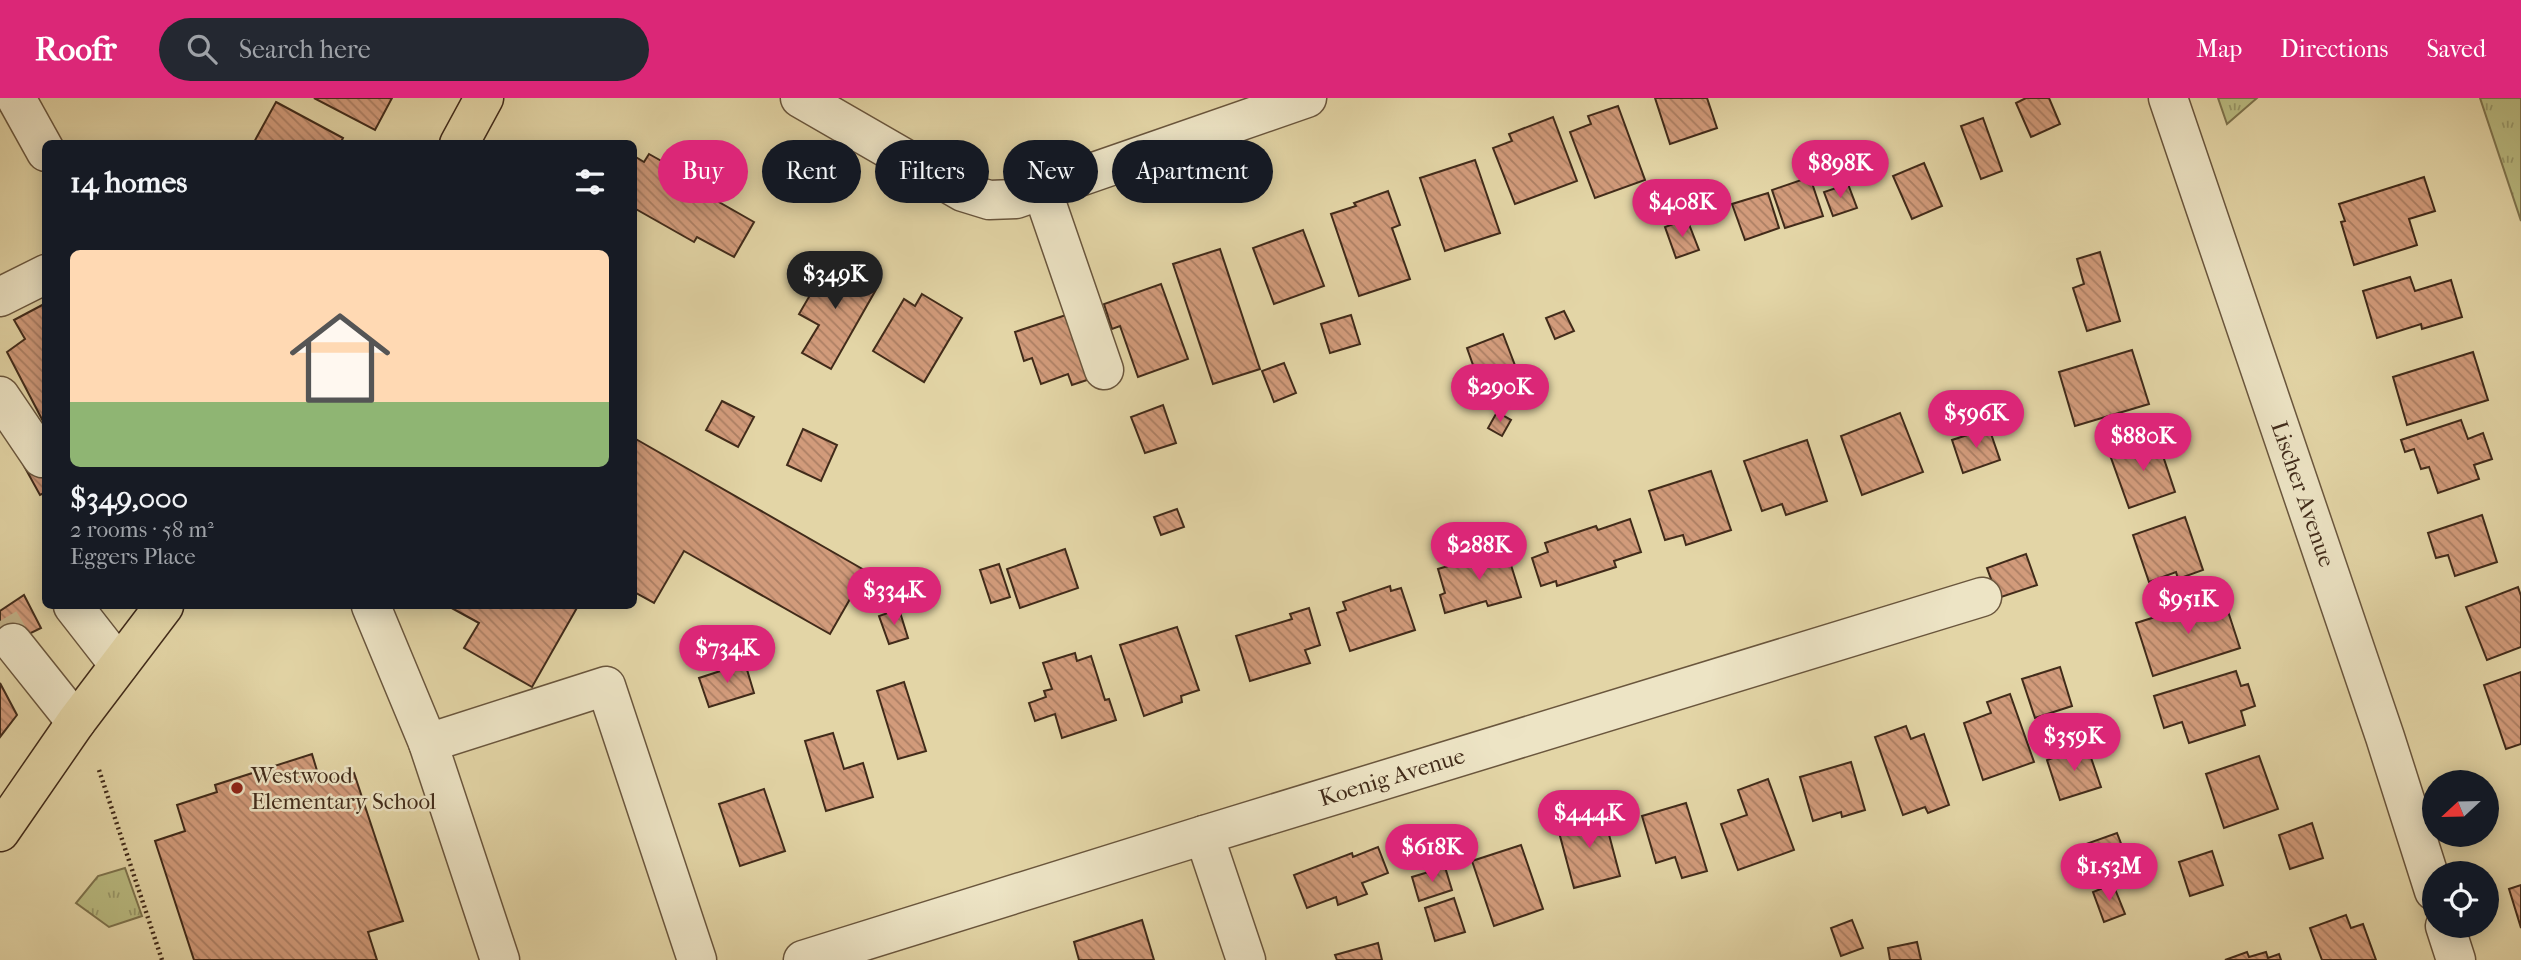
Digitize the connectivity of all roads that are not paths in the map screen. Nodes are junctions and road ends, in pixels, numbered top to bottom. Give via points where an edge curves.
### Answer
1 (16, 98) edge
2 (484, 98) edge
3 (800, 98) edge
4 (1307, 98) edge
5 (2168, 98) edge
6 (460, 140) edge
7 (42, 145) edge
8 (1098, 171) edge
9 (1003, 199) edge
10 (1046, 203) edge
11 (42, 276) edge
12 (0, 297) edge
13 (1104, 370) dead end
14 (0, 396) edge
15 (42, 458) dead end
16 (1982, 597) dead end
17 (75, 609) edge
18 (162, 609) edge
19 (372, 609) edge
20 (13, 643) tunnel mouth
21 (119, 665) junction
22 (76, 722) junction
23 (428, 743) junction
24 (0, 832) edge
25 (1204, 835) junction
26 (2424, 861) edge
27 (2449, 938) edge
28 (500, 960) edge
29 (697, 960) edge
30 (803, 960) edge
31 (1246, 960) edge
32 (2456, 960) edge

1 - 7 street
2 - 6 main road
3 - 9 street via 963,192
4 - 8 street
5 - 26 street, Lischer Avenue
10 - 13 street
11 - 12 street
14 - 15 street
16 - 25 street, Koenig Avenue
17 - 21 street
18 - 21 main road
19 - 23 street
20 - 22 street
21 - 22 main road
22 - 24 main road
23 - 28 street
23 - 29 street via 606,686
25 - 30 street, Koenig Avenue
25 - 31 street
27 - 32 street

